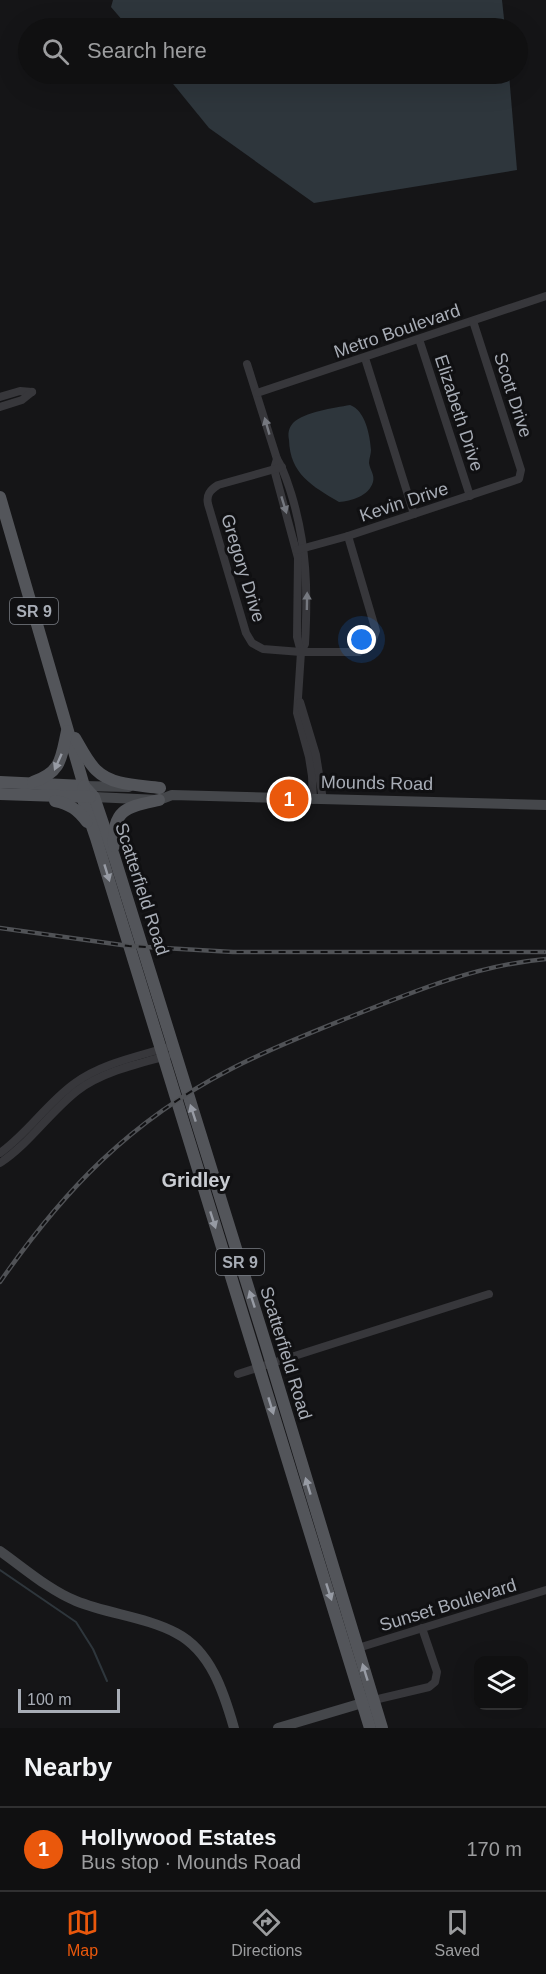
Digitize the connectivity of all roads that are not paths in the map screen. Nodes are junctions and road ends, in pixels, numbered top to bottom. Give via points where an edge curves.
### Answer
1 (546, 296) edge
2 (473, 321) junction
3 (419, 339) junction
4 (365, 358) junction
5 (247, 364) dead end
6 (257, 393) junction
7 (0, 397) edge
8 (0, 406) edge
9 (278, 468) junction
10 (519, 479) joint
11 (0, 496) edge
12 (470, 496) junction
13 (414, 514) junction
14 (348, 536) junction
15 (300, 549) junction
16 (301, 652) junction
17 (68, 726) junction
18 (0, 782) edge
19 (30, 789) junction
20 (0, 794) edge
21 (87, 794) junction
22 (160, 794) junction
23 (318, 800) junction
24 (546, 804) edge
25 (96, 838) junction
26 (115, 859) junction
27 (168, 1051) junction
28 (0, 1153) edge
29 (0, 1163) edge
30 (489, 1294) dead end
31 (265, 1365) junction
32 (238, 1374) dead end
33 (0, 1551) edge
34 (546, 1590) edge
35 (422, 1628) junction
36 (358, 1648) junction
37 (368, 1701) junction
38 (234, 1728) edge
39 (278, 1728) edge
40 (370, 1728) edge
41 (382, 1728) edge

1 - 2 street, Metro Boulevard
2 - 3 street, Metro Boulevard
2 - 10 street, Scott Drive via 521,470
3 - 4 street, Metro Boulevard
3 - 12 street, Elizabeth Drive
4 - 6 street, Metro Boulevard
4 - 13 street
5 - 6 street
9 -> 6 street
7 - 8 street via 32,392 22,400
9 - 15 street
9 - 16 street, Gregory Drive via 218,485 209,493 208,504 249,638 264,649
10 - 12 street, Kevin Drive
11 - 17 main road, Scatterfield Road / SR 9
12 - 13 street, Kevin Drive
13 - 14 street, Kevin Drive
14 - 15 street, Kevin Drive
14 - 16 street, Gregory Drive via 376,631 374,640 359,652
15 - 16 street via 307,586 305,644
16 - 23 street via 299,723
17 -> 19 main road via 56,767
17 - 21 main road, Scatterfield Road / SR 9
17 - 22 main road via 102,775
18 - 19 main road, Mounds Road
19 - 20 main road, Mounds Road
19 - 21 main road, Mounds Road
19 - 25 main road via 81,814
21 - 22 main road, Mounds Road
21 - 25 main road, Scatterfield Road / SR 9
21 - 26 main road, Scatterfield Road / SR 9
22 - 23 main road, Mounds Road
22 - 26 main road via 119,815 114,828
23 - 24 main road, Mounds Road
25 -> 27 main road, Scatterfield Road / SR 9
26 - 27 main road, Scatterfield Road / SR 9
27 - 28 street via 87,1075
27 - 29 street via 76,1091
27 - 31 main road, Scatterfield Road / SR 9
30 - 31 street
31 - 32 street
36 -> 31 main road, Scatterfield Road / SR 9
31 -> 37 main road, Scatterfield Road / SR 9
33 - 38 main road via 75,1601 158,1626 189,1641 207,1661 219,1684
34 - 35 street, Sunset Boulevard
35 - 36 street, Sunset Boulevard
35 - 37 street via 436,1672 435,1682 429,1687
37 -> 36 main road, Scatterfield Road / SR 9
37 - 39 main road
37 - 40 main road, Scatterfield Road / SR 9
37 - 41 main road, Scatterfield Road / SR 9

